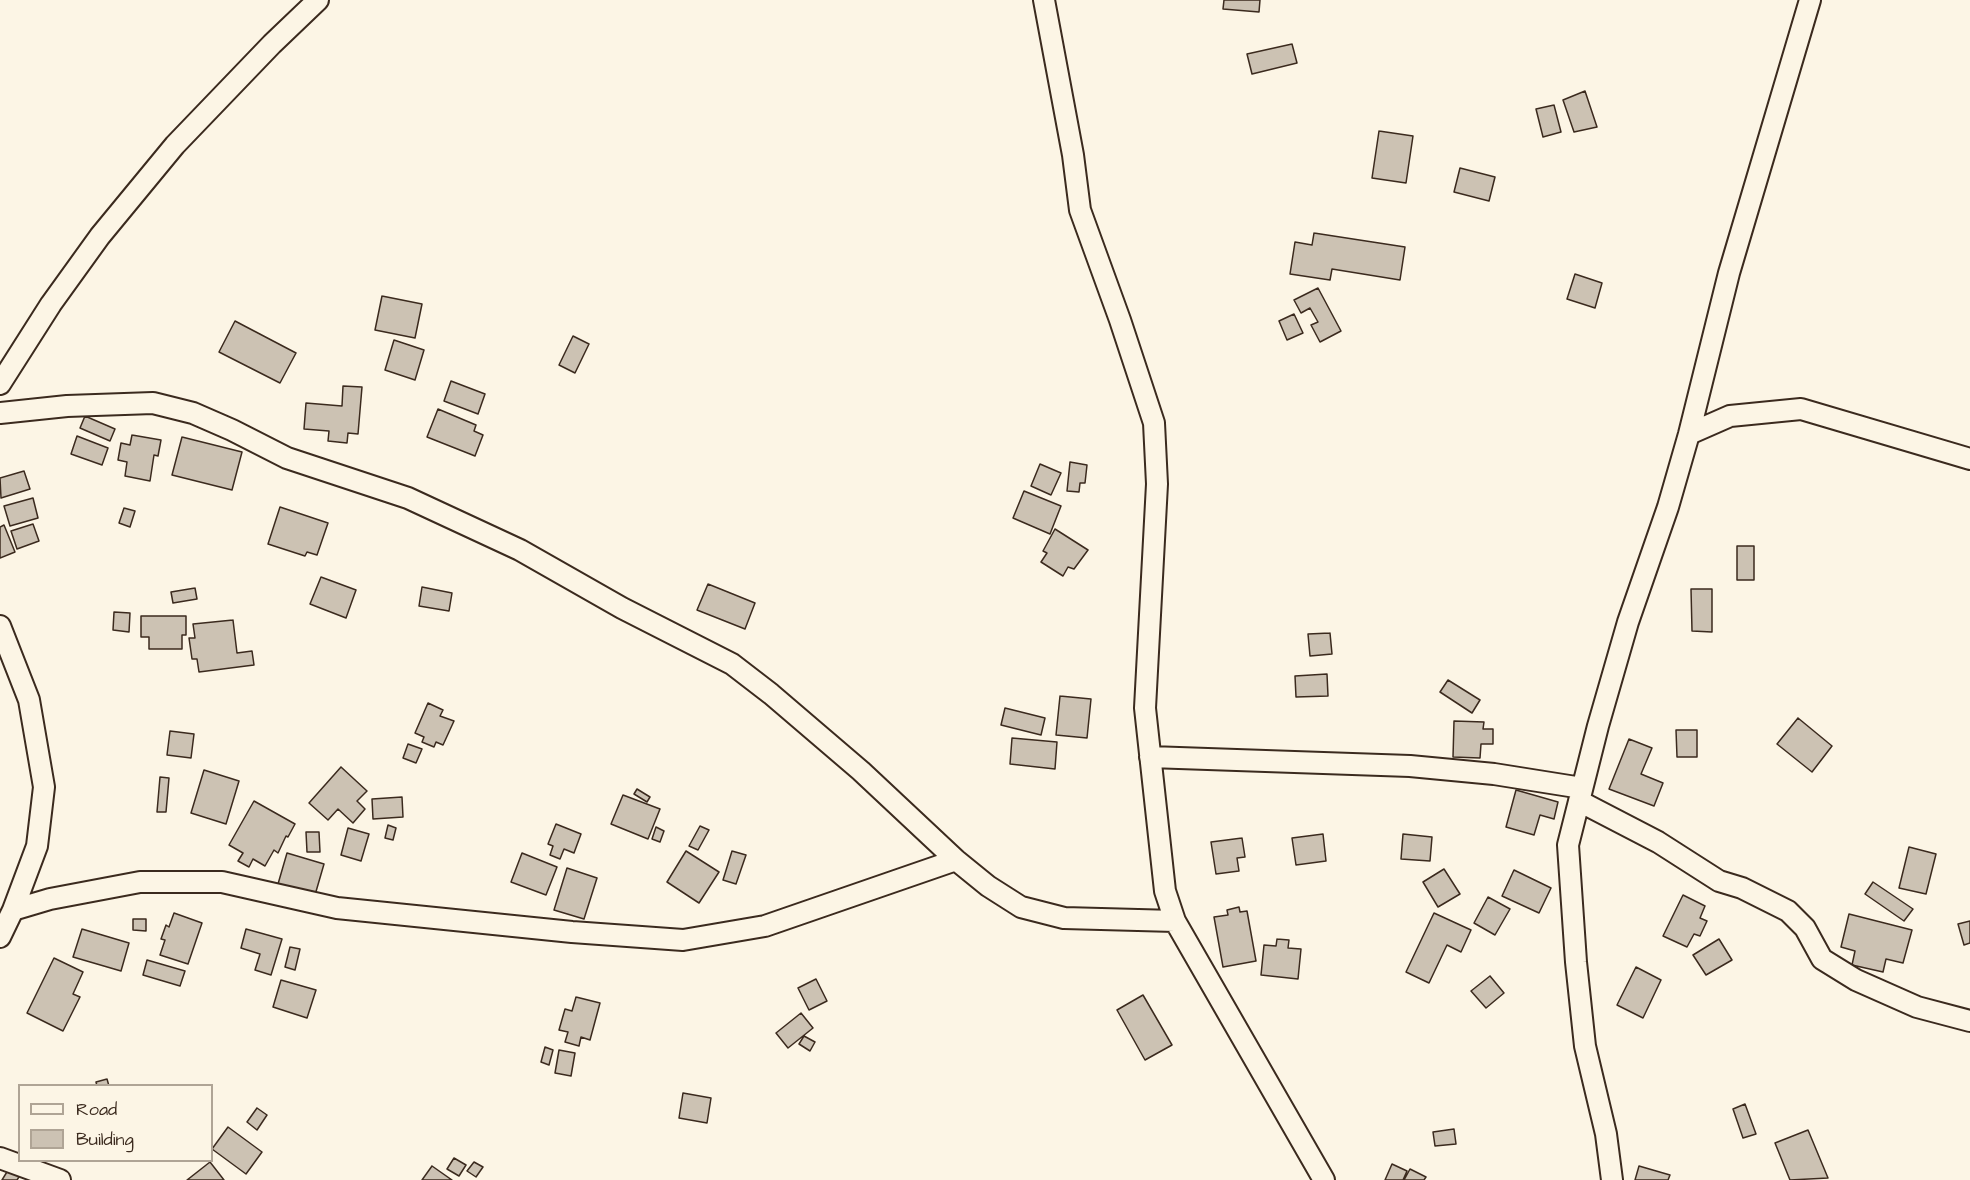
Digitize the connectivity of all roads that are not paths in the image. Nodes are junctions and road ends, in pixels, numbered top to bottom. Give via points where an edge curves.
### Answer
1 (318, 0) edge
2 (1044, 0) edge
3 (1810, 0) edge
4 (0, 384) edge
5 (0, 413) edge
6 (1689, 434) junction
7 (1970, 459) edge
8 (0, 626) edge
9 (1150, 757) junction
10 (1581, 795) junction
11 (957, 860) junction
12 (13, 910) junction
13 (1175, 921) junction
14 (0, 937) edge
15 (1970, 1021) edge
16 (0, 1158) edge
17 (60, 1180) edge
18 (1324, 1180) edge
19 (1612, 1180) edge

1 - 4 street via 175,145 100,236
2 - 9 street via 1080,210 1154,423 1157,484 1145,708
3 - 6 street via 1729,273
5 - 11 street via 153,403 193,413 287,458 408,498 520,550 732,664 861,771
6 - 7 street via 1730,416 1800,409
6 - 10 street via 1628,622
8 - 12 street via 29,700 44,787 37,846
9 - 10 street via 1410,766 1494,774
9 - 13 street via 1165,891
10 - 15 street via 1719,881 1788,911 1822,958 1856,980 1917,1007
10 - 19 street via 1568,845 1576,962 1586,1046
11 - 12 street via 765,926 683,940 337,908 222,882 140,882
11 - 13 street via 1021,907 1064,918
12 - 14 street
13 - 18 street
16 - 17 street

